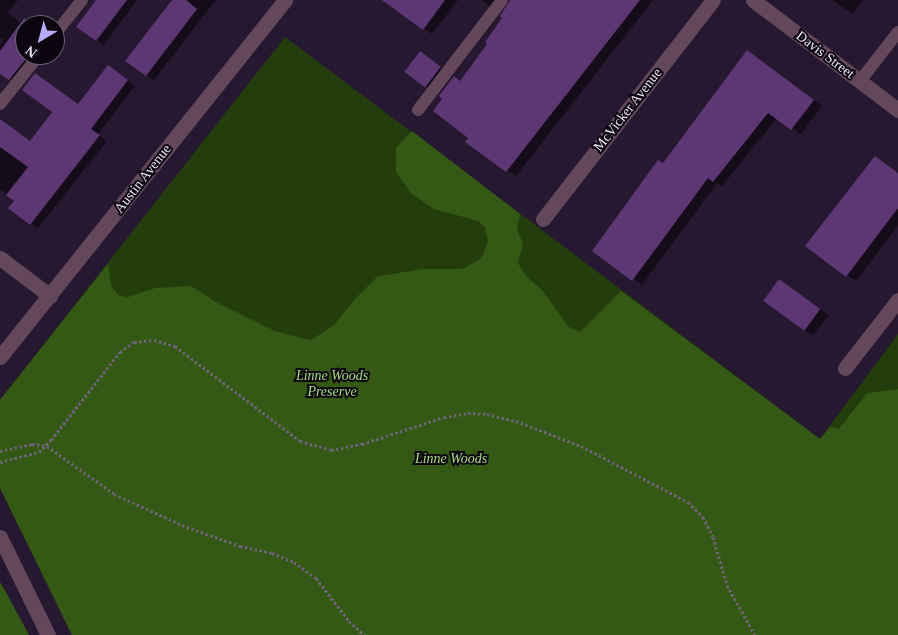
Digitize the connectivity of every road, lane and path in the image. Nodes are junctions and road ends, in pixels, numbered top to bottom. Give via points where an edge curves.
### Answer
1 (82, 0) edge
2 (285, 0) edge
3 (502, 0) edge
4 (713, 0) edge
5 (753, 0) edge
6 (65, 21) edge
7 (898, 32) edge
8 (31, 65) edge
9 (860, 81) junction
10 (0, 104) edge
11 (418, 110) dead end
12 (898, 110) edge
13 (543, 219) dead end
14 (0, 258) edge
15 (50, 296) junction
16 (898, 300) edge
17 (0, 357) edge
18 (845, 368) dead end
19 (46, 446) junction
20 (0, 451) edge
21 (0, 462) edge
22 (0, 537) edge
23 (48, 635) edge
24 (364, 635) edge
25 (755, 635) edge

1 - 6 lane
2 - 15 street, Austin Avenue
3 - 11 lane
4 - 13 street, McVicker Avenue
5 - 9 street, Davis Street
7 - 9 lane
8 - 10 lane
9 - 12 street, Davis Street
14 - 15 street
15 - 17 street, Austin Avenue
16 - 18 street
19 - 20 path via 32,444
19 - 21 path via 33,454
19 - 24 path via 114,494 182,525 294,562 316,578
19 - 25 path via 120,352 134,342 154,340 175,346 300,440 332,450 362,444 444,417 487,414 516,420 581,446 688,502 703,517 713,537 727,585
22 - 23 street

